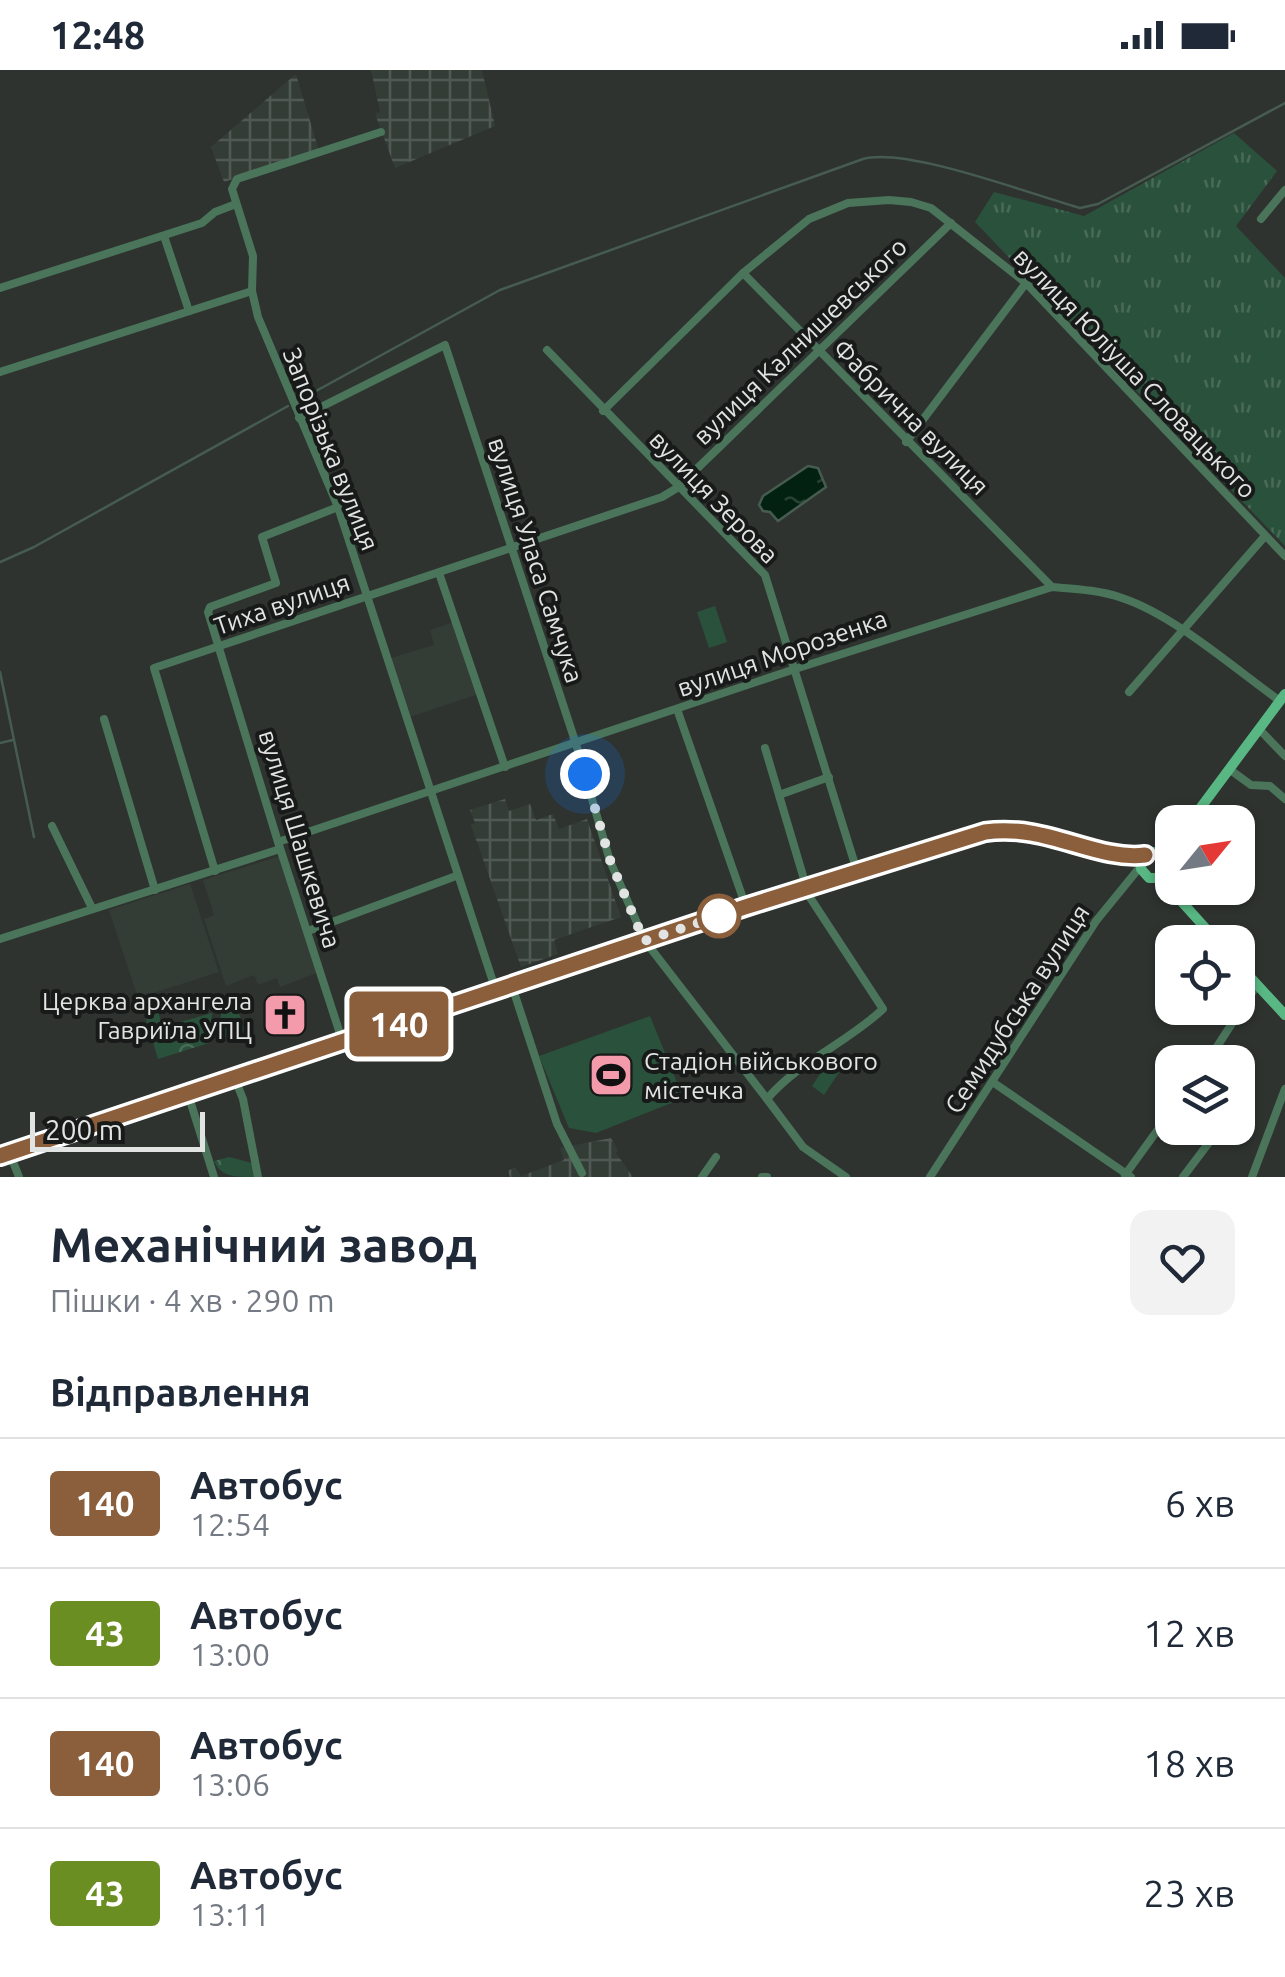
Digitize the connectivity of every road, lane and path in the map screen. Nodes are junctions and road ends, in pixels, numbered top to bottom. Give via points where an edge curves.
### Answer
1 (381, 132) dead end
2 (1285, 190) edge
3 (236, 204) junction
4 (1261, 219) dead end
5 (951, 223) junction
6 (164, 236) junction
7 (743, 274) junction
8 (1026, 283) junction
9 (0, 288) edge
10 (252, 292) junction
11 (189, 312) junction
12 (547, 350) dead end
13 (817, 351) junction
14 (0, 372) edge
15 (603, 410) junction
16 (299, 418) junction
17 (906, 442) junction
18 (678, 488) junction
19 (338, 507) junction
20 (1265, 536) junction
21 (510, 548) junction
22 (1285, 556) edge
23 (439, 573) junction
24 (1052, 587) junction
25 (366, 596) junction
26 (1182, 631) junction
27 (220, 647) junction
28 (795, 669) junction
29 (1129, 692) dead end
30 (1282, 698) edge
31 (677, 709) junction
32 (104, 719) dead end
33 (1259, 729) junction
34 (576, 744) junction
35 (765, 748) dead end
36 (1285, 756) edge
37 (506, 767) junction
38 (1230, 769) junction
39 (829, 777) junction
40 (430, 794) junction
41 (779, 795) junction
42 (1285, 799) edge
43 (1203, 805) edge
44 (52, 826) dead end
45 (279, 845) junction
46 (1155, 854) edge
47 (1155, 857) edge
48 (1147, 858) junction
49 (215, 870) junction
50 (858, 871) junction
51 (456, 876) junction
52 (1155, 877) edge
53 (1152, 879) junction
54 (1155, 881) edge
55 (1129, 883) junction
56 (806, 888) junction
57 (155, 890) junction
58 (1184, 905) edge
59 (746, 907) junction
60 (92, 908) junction
61 (1203, 925) edge
62 (308, 931) junction
63 (0, 939) edge
64 (644, 941) junction
65 (1255, 983) edge
66 (512, 986) junction
67 (1258, 986) junction
68 (496, 992) junction
69 (1283, 1009) edge
70 (344, 1043) junction
71 (1218, 1045) edge
72 (235, 1079) junction
73 (994, 1082) junction
74 (1285, 1089) edge
75 (188, 1094) junction
76 (767, 1099) junction
77 (1155, 1135) edge
78 (1207, 1145) edge
79 (5, 1155) edge
80 (716, 1157) dead end
81 (582, 1173) dead end
82 (1127, 1176) edge
83 (19, 1177) edge
84 (214, 1177) edge
85 (258, 1177) edge
86 (702, 1177) edge
87 (845, 1177) edge
88 (930, 1177) edge
89 (1183, 1177) edge
90 (1252, 1177) edge

1 - 3 street via 236,179
2 - 4 street
3 - 6 street
3 - 10 street, Запорізька вулиця via 254,256
5 - 7 street, вулиця Юліуша Словацького via 911,202 848,203 809,219
5 - 8 street, вулиця Юліуша Словацького
5 - 13 street, вулиця Калнишевського
6 - 9 street
6 - 11 street
7 - 13 street, Фабрична вулиця
7 - 15 street, вулиця Юліуша Словацького
8 - 17 street
8 - 20 street, вулиця Юліуша Словацького
10 - 11 street
10 - 16 street, Запорізька вулиця
11 - 14 street
12 - 15 street, вулиця Зерова
13 - 17 street, Фабрична вулиця
13 - 18 street, вулиця Калнишевського
15 - 18 street, вулиця Зерова
16 - 19 street, Запорізька вулиця
16 - 21 street, вулиця Уласа Самчука via 445,345
17 - 24 street, Фабрична вулиця
18 - 21 street, Тиха вулиця
18 - 28 street, вулиця Зерова via 765,574
19 - 25 street, Запорізька вулиця
19 - 27 street, вулиця Шашкевича via 262,536 276,584 210,606
20 - 22 street, вулиця Юліуша Словацького
20 - 26 street
21 - 23 street, Тиха вулиця
21 - 34 street, вулиця Уласа Самчука
23 - 25 street, Тиха вулиця
23 - 37 street
24 - 26 street, вулиця Морозенка via 1122,598
24 - 28 street, вулиця Морозенка
25 - 27 street, Тиха вулиця
25 - 40 street, Запорізька вулиця
26 - 29 street
26 - 30 street, вулиця Морозенка
27 - 45 street, вулиця Шашкевича
27 - 49 street, Тиха вулиця via 154,668
28 - 31 street, вулиця Морозенка
28 - 39 street, вулиця Зерова
30 - 33 main road
31 - 34 street, вулиця Морозенка
31 - 59 street
32 - 57 street
33 - 36 street
33 - 38 main road
34 - 37 street, вулиця Морозенка
34 - 64 street, вулиця Уласа Самчука via 610,860
35 - 41 street
37 - 40 street, вулиця Морозенка
38 - 42 street
38 - 43 main road
39 - 41 street
39 - 50 street, вулиця Зерова
40 - 45 street, вулиця Морозенка
40 - 51 street, Запорізька вулиця
41 - 56 street
44 - 60 street
45 - 49 street, вулиця Морозенка
45 - 62 street, вулиця Шашкевича
46 - 48 main road
47 - 48 main road
48 - 50 main road via 1006,829
48 - 53 main road
48 - 55 street, Семидубська вулиця
49 - 57 street, вулиця Морозенка
50 - 56 main road
51 - 62 street
51 - 68 street, Запорізька вулиця
52 - 53 main road
53 - 54 main road
53 - 55 street
55 - 73 street, Семидубська вулиця via 1096,921
56 - 59 main road
56 - 76 street via 883,1010
57 - 60 street, вулиця Морозенка
58 - 61 main road
59 - 64 main road
60 - 63 street, вулиця Морозенка
62 - 70 street, вулиця Шашкевича
64 - 66 main road
64 - 76 street, вулиця Уласа Самчука
65 - 67 main road
66 - 68 main road
66 - 81 street via 557,1124
67 - 69 main road
67 - 71 street
68 - 70 main road
70 - 72 main road
72 - 75 main road
72 - 85 street
73 - 82 street
73 - 88 street, Семидубська вулиця
74 - 90 street
75 - 79 main road
75 - 84 street
76 - 87 street, вулиця Уласа Самчука via 803,1147
77 - 82 street
78 - 89 street
79 - 83 street
80 - 86 street

